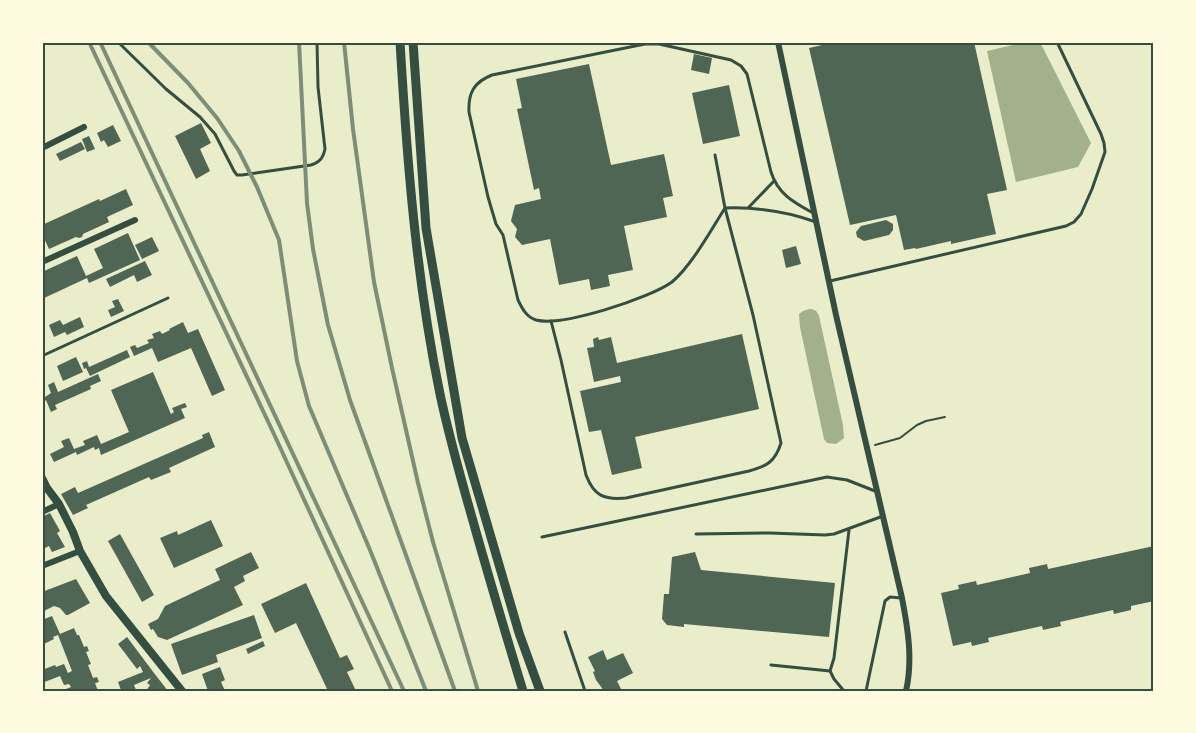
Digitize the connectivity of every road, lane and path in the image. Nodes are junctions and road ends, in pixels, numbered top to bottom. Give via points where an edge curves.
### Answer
1 (118, 42) edge
2 (317, 42) edge
3 (400, 42) edge
4 (413, 42) edge
5 (778, 42) edge
6 (1057, 42) edge
7 (84, 127) dead end
8 (42, 148) edge
9 (715, 155) dead end
10 (774, 181) junction
11 (749, 207) junction
12 (726, 208) junction
13 (814, 214) junction
14 (135, 220) dead end
15 (816, 222) junction
16 (42, 262) edge
17 (828, 281) junction
18 (168, 298) dead end
19 (551, 321) junction
20 (42, 356) edge
21 (945, 417) dead end
22 (867, 447) junction
23 (42, 478) edge
24 (877, 492) junction
25 (59, 504) junction
26 (42, 512) edge
27 (883, 516) junction
28 (849, 529) junction
29 (696, 534) dead end
30 (542, 537) dead end
31 (80, 551) junction
32 (42, 566) edge
33 (902, 598) junction
34 (565, 632) dead end
35 (771, 665) dead end
36 (830, 671) junction
37 (182, 691) edge
38 (523, 691) edge
39 (540, 691) edge
40 (585, 691) edge
41 (844, 691) edge
42 (866, 691) edge
43 (906, 691) edge

1 - 2 lane via 200,117 215,134 234,171 242,176 311,165 324,156
3 - 38 main road via 412,209 440,394
4 - 39 main road via 426,228 462,438
5 - 13 street
6 - 17 lane via 1101,134 1105,152 1089,197 1074,222
7 - 8 street
9 - 12 lane
10 - 11 lane
10 - 13 lane via 782,192
10 - 19 lane via 747,74 731,60 645,44 483,79 468,102 488,197 503,236 518,300 529,316
11 - 12 lane
11 - 15 lane
12 - 19 lane via 687,266 671,282 603,311
12 - 19 lane via 781,443 770,462 749,471 626,498 596,493 586,475
13 - 15 street
14 - 16 street
15 - 17 street
17 - 22 street
18 - 20 lane
21 - 22 path via 917,425 900,438
22 - 24 street
23 - 25 street
24 - 27 street
24 - 30 lane via 827,477
25 - 26 street
25 - 31 street
27 - 28 lane
27 - 33 street
28 - 29 lane via 825,536
28 - 36 lane
31 - 32 street
31 - 37 street via 106,596
33 - 42 lane via 890,597 885,601
33 - 43 street via 909,633
34 - 40 lane
35 - 36 lane
36 - 41 lane

